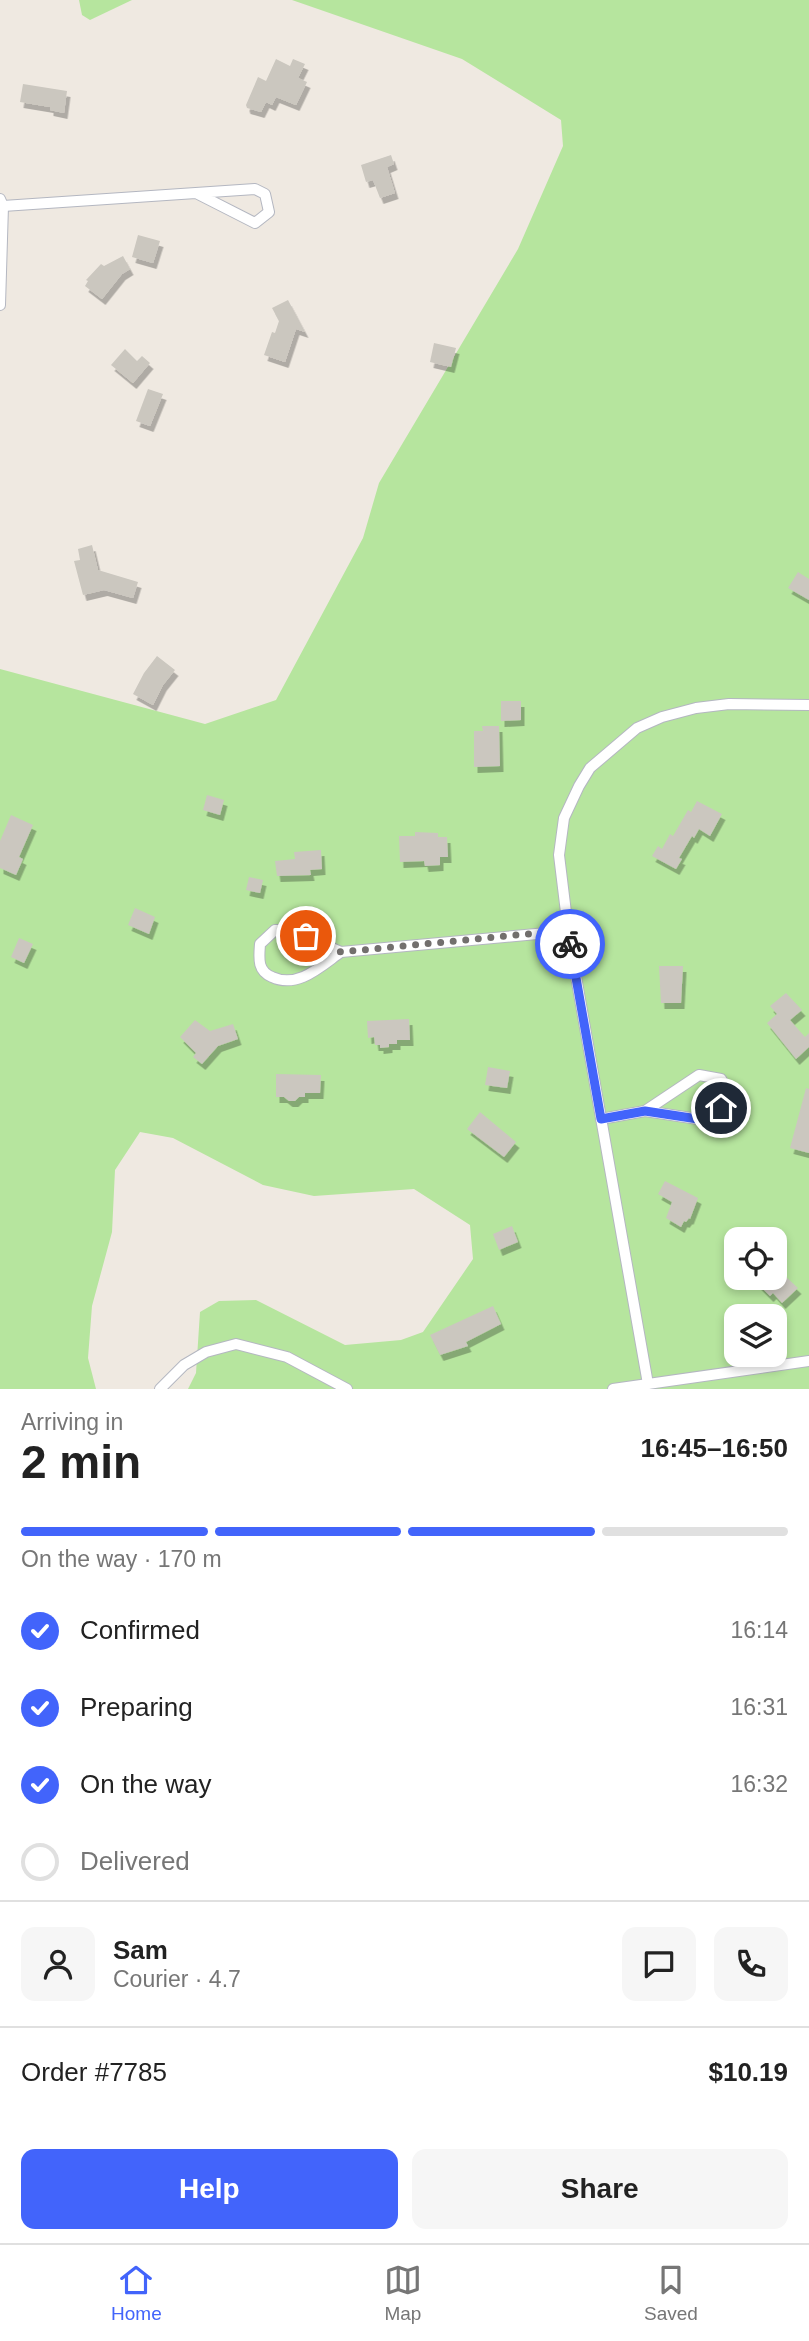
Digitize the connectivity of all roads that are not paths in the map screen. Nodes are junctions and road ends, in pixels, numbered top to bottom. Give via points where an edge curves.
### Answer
1 (196, 193) junction
2 (1, 202) edge
3 (0, 305) edge
4 (809, 705) edge
5 (569, 930) junction
6 (341, 952) junction
7 (645, 1111) junction
8 (601, 1119) junction
9 (809, 1361) edge
10 (648, 1384) junction
11 (160, 1389) edge
12 (347, 1389) edge
13 (613, 1389) edge

1 - 1 street via 256,223 269,212 265,194 255,189
1 - 2 street
2 - 3 street
4 - 5 street via 729,705 662,716 637,728 590,768 564,818 559,855
5 - 6 street
5 - 8 street
6 - 6 street via 291,930 275,930 260,944 258,964 266,975 279,981 293,980 312,973
7 - 7 street via 711,1121 730,1095 721,1079 699,1075
7 - 8 street
8 - 10 street
9 - 10 street
10 - 13 street
11 - 12 street via 184,1365 206,1352 236,1344 287,1357

